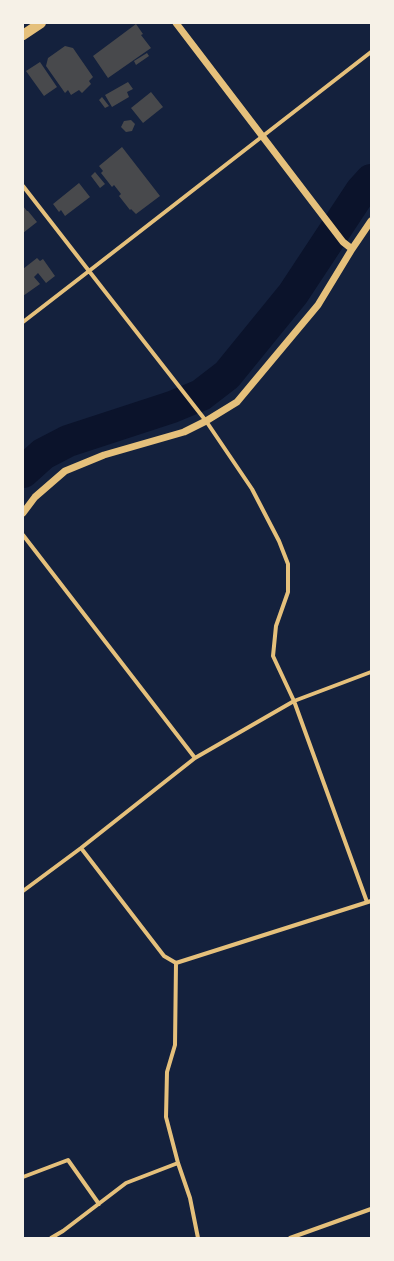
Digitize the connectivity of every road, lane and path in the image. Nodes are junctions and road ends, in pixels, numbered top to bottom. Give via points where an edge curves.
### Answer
1 (176, 23) edge
2 (38, 24) edge
3 (23, 35) edge
4 (371, 52) edge
5 (262, 137) junction
6 (23, 186) edge
7 (371, 221) edge
8 (352, 249) junction
9 (89, 271) junction
10 (23, 322) edge
11 (206, 421) junction
12 (23, 513) edge
13 (23, 535) edge
14 (371, 672) edge
15 (294, 701) junction
16 (195, 758) junction
17 (81, 848) junction
18 (24, 889) edge
19 (369, 902) edge
20 (176, 963) junction
21 (178, 1163) junction
22 (23, 1177) edge
23 (99, 1204) junction
24 (371, 1209) edge
25 (51, 1238) edge
26 (198, 1238) edge
27 (290, 1238) edge

1 - 5 street
2 - 3 main road
4 - 5 street
5 - 8 street via 343,242
5 - 9 street
6 - 9 street
7 - 8 street
8 - 11 street via 318,304 237,402
9 - 10 street
9 - 11 street
11 - 12 street via 184,432 104,455 65,472 35,497
11 - 15 street via 252,489 288,564 288,592 276,626 273,656
13 - 16 street
14 - 15 street
15 - 16 street
15 - 19 street
16 - 17 street
17 - 18 street
17 - 20 street via 164,956
19 - 20 street
20 - 21 street via 175,1045 167,1072 166,1117
21 - 23 street via 126,1183
21 - 26 street via 190,1198
22 - 23 street via 68,1160
23 - 25 street
24 - 27 street

